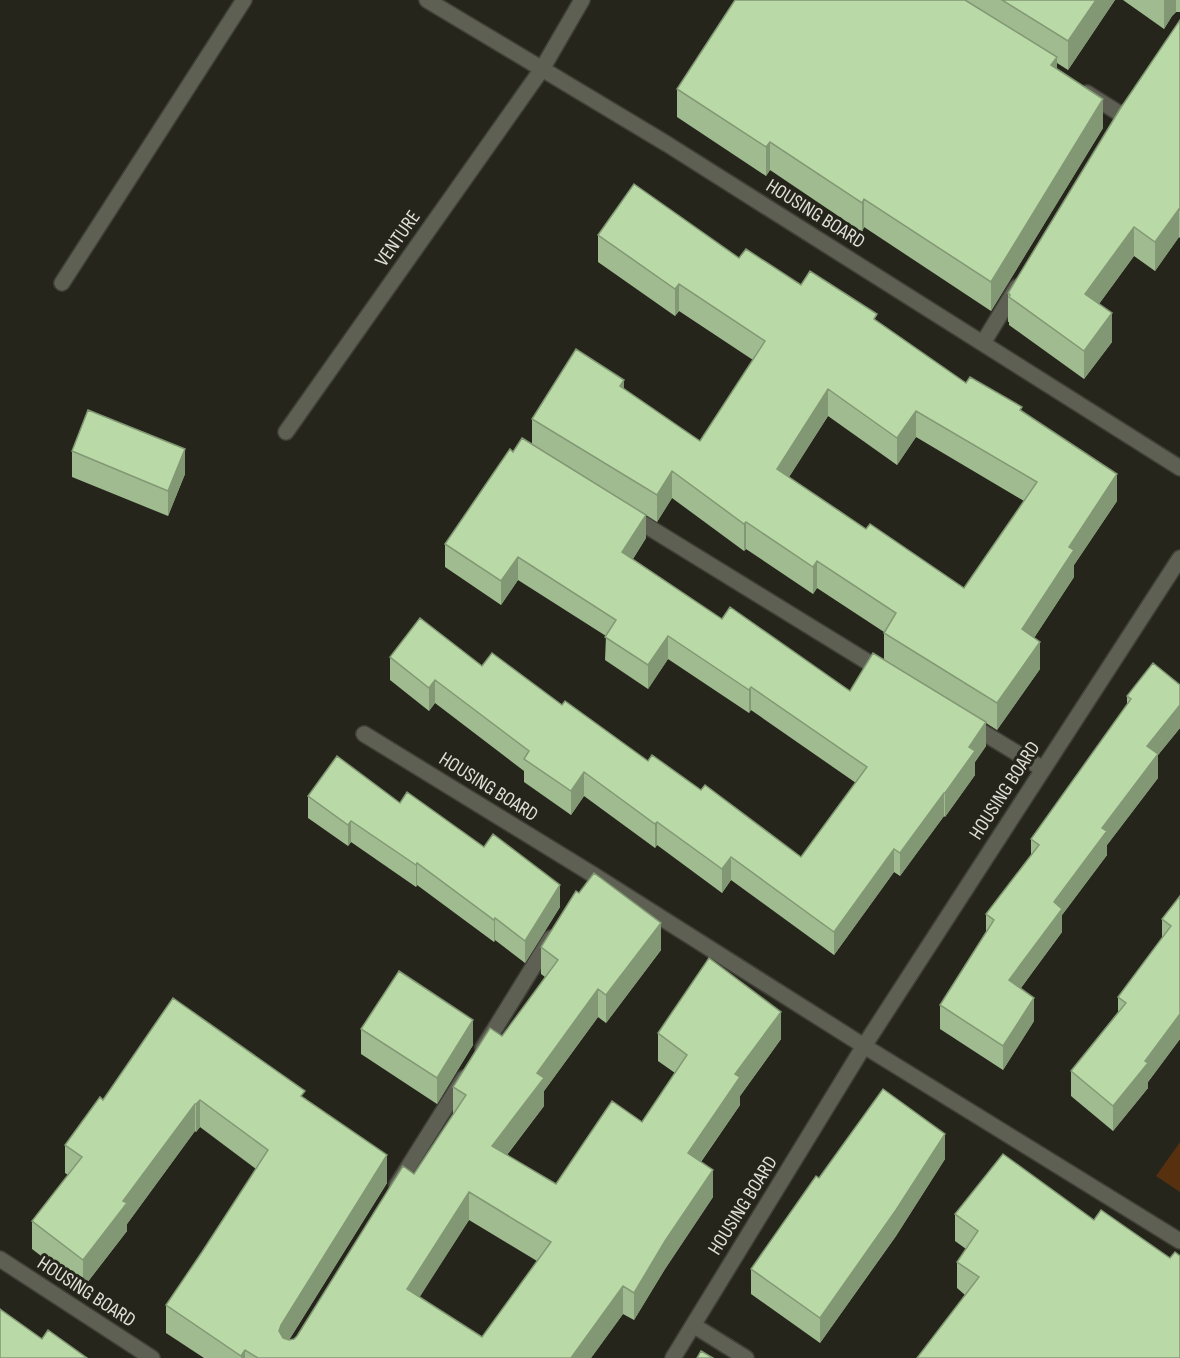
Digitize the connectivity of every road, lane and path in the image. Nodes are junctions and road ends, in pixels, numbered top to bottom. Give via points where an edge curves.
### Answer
1 (244, 0) edge
2 (427, 0) edge
3 (582, 0) edge
4 (542, 69) junction
5 (1073, 85) edge
6 (1122, 115) edge
7 (1025, 274) edge
8 (62, 283) dead end
9 (983, 344) junction
10 (286, 432) dead end
11 (1180, 468) edge
12 (620, 510) edge
13 (1180, 558) edge
14 (892, 676) edge
15 (952, 714) edge
16 (364, 734) dead end
17 (1043, 769) junction
18 (560, 924) edge
19 (864, 1046) junction
20 (390, 1197) edge
21 (1180, 1240) edge
22 (0, 1259) edge
23 (693, 1325) junction
24 (152, 1358) edge
25 (673, 1358) edge
26 (746, 1358) edge

1 - 8 street
2 - 4 street, HOUSING BOARD
3 - 4 street
4 - 9 street, HOUSING BOARD
4 - 10 street, VENTURE
5 - 6 street
7 - 9 street
9 - 11 street, HOUSING BOARD
12 - 14 street
13 - 17 street, HOUSING BOARD
15 - 17 street
16 - 19 street, HOUSING BOARD via 588,879
17 - 19 street, HOUSING BOARD
18 - 20 street
19 - 21 street, HOUSING BOARD
19 - 23 street, HOUSING BOARD
22 - 24 street, HOUSING BOARD
23 - 25 street, HOUSING BOARD
23 - 26 street

